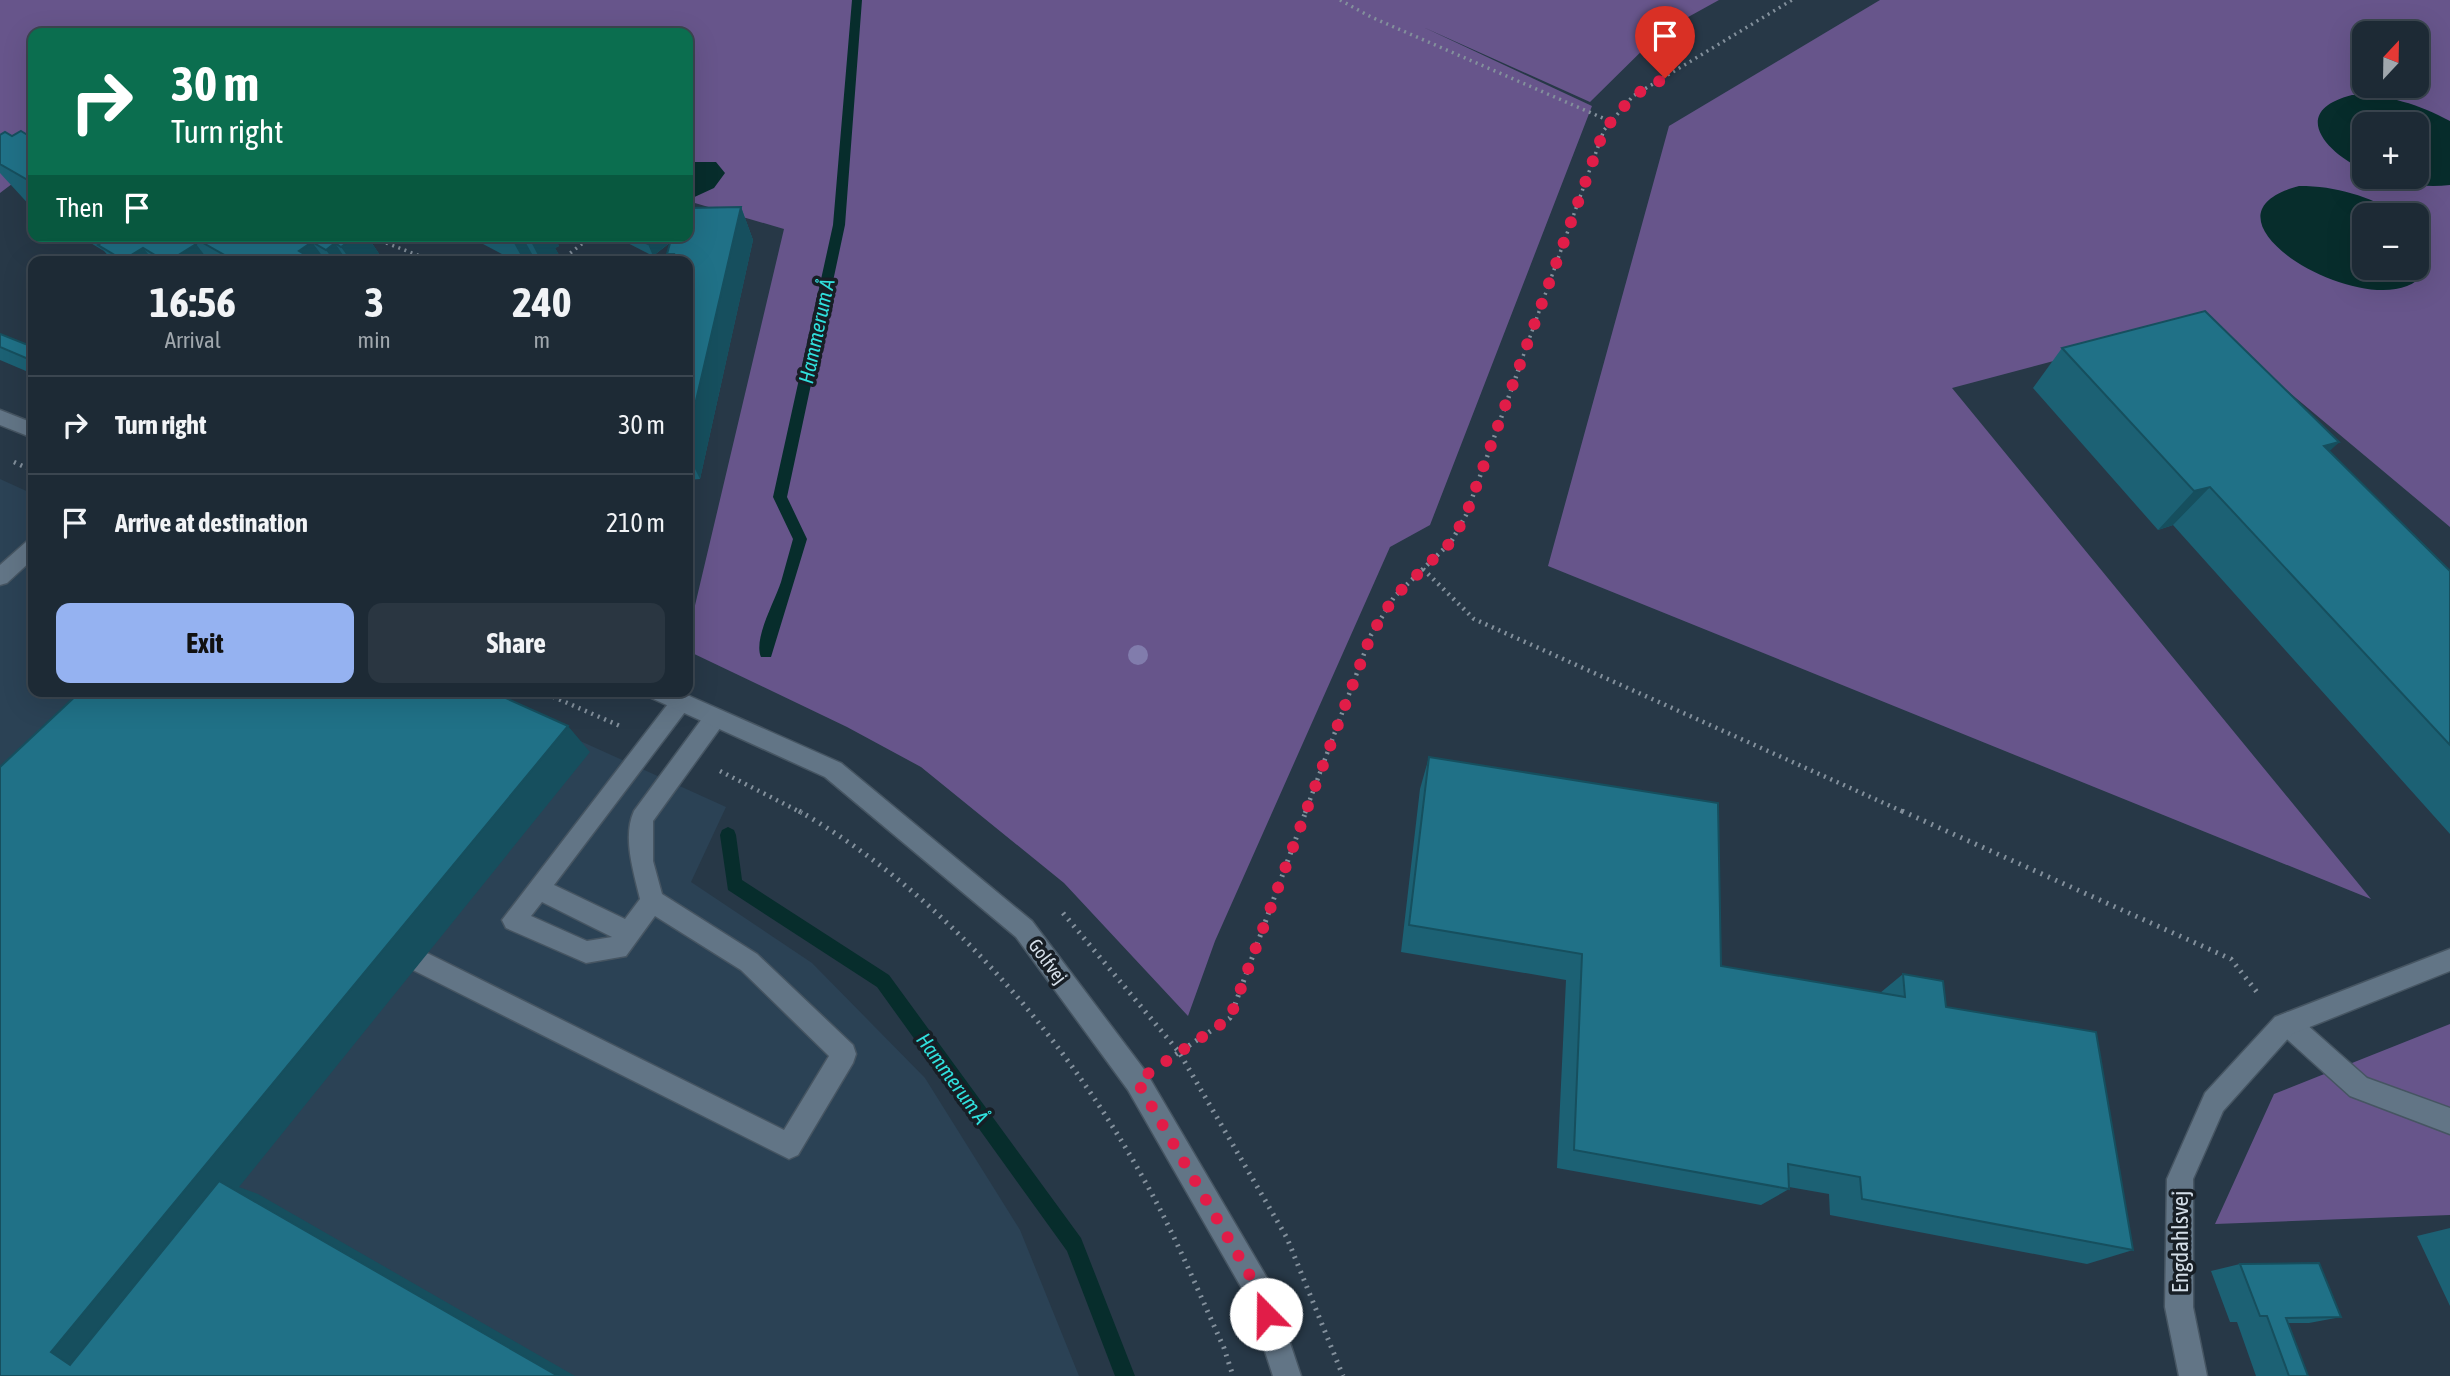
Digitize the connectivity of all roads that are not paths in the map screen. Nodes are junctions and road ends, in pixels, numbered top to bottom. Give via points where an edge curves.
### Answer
1 (0, 417) edge
2 (28, 429) edge
3 (28, 552) edge
4 (0, 577) edge
5 (670, 697) edge
6 (681, 702) junction
7 (715, 718) junction
8 (538, 889) junction
9 (652, 901) junction
10 (629, 933) junction
11 (2450, 960) edge
12 (421, 962) dead end
13 (2286, 1025) junction
14 (2450, 1121) edge
15 (1287, 1376) edge
16 (2193, 1376) edge

1 - 2 street
3 - 4 street
5 - 6 street, Golfvej
6 - 7 street, Golfvej
6 - 8 street
7 - 9 street via 642,818 642,861
7 - 15 street, Golfvej via 833,770 1024,929 1137,1081 1260,1293
8 - 10 street
8 - 10 street via 514,920 586,952 618,948
9 - 10 street
9 - 12 street via 749,962 844,1054 789,1146
11 - 13 street, Engdahlsvej
13 - 14 street via 2359,1087
13 - 16 street, Engdahlsvej via 2214,1102 2180,1179 2179,1307

